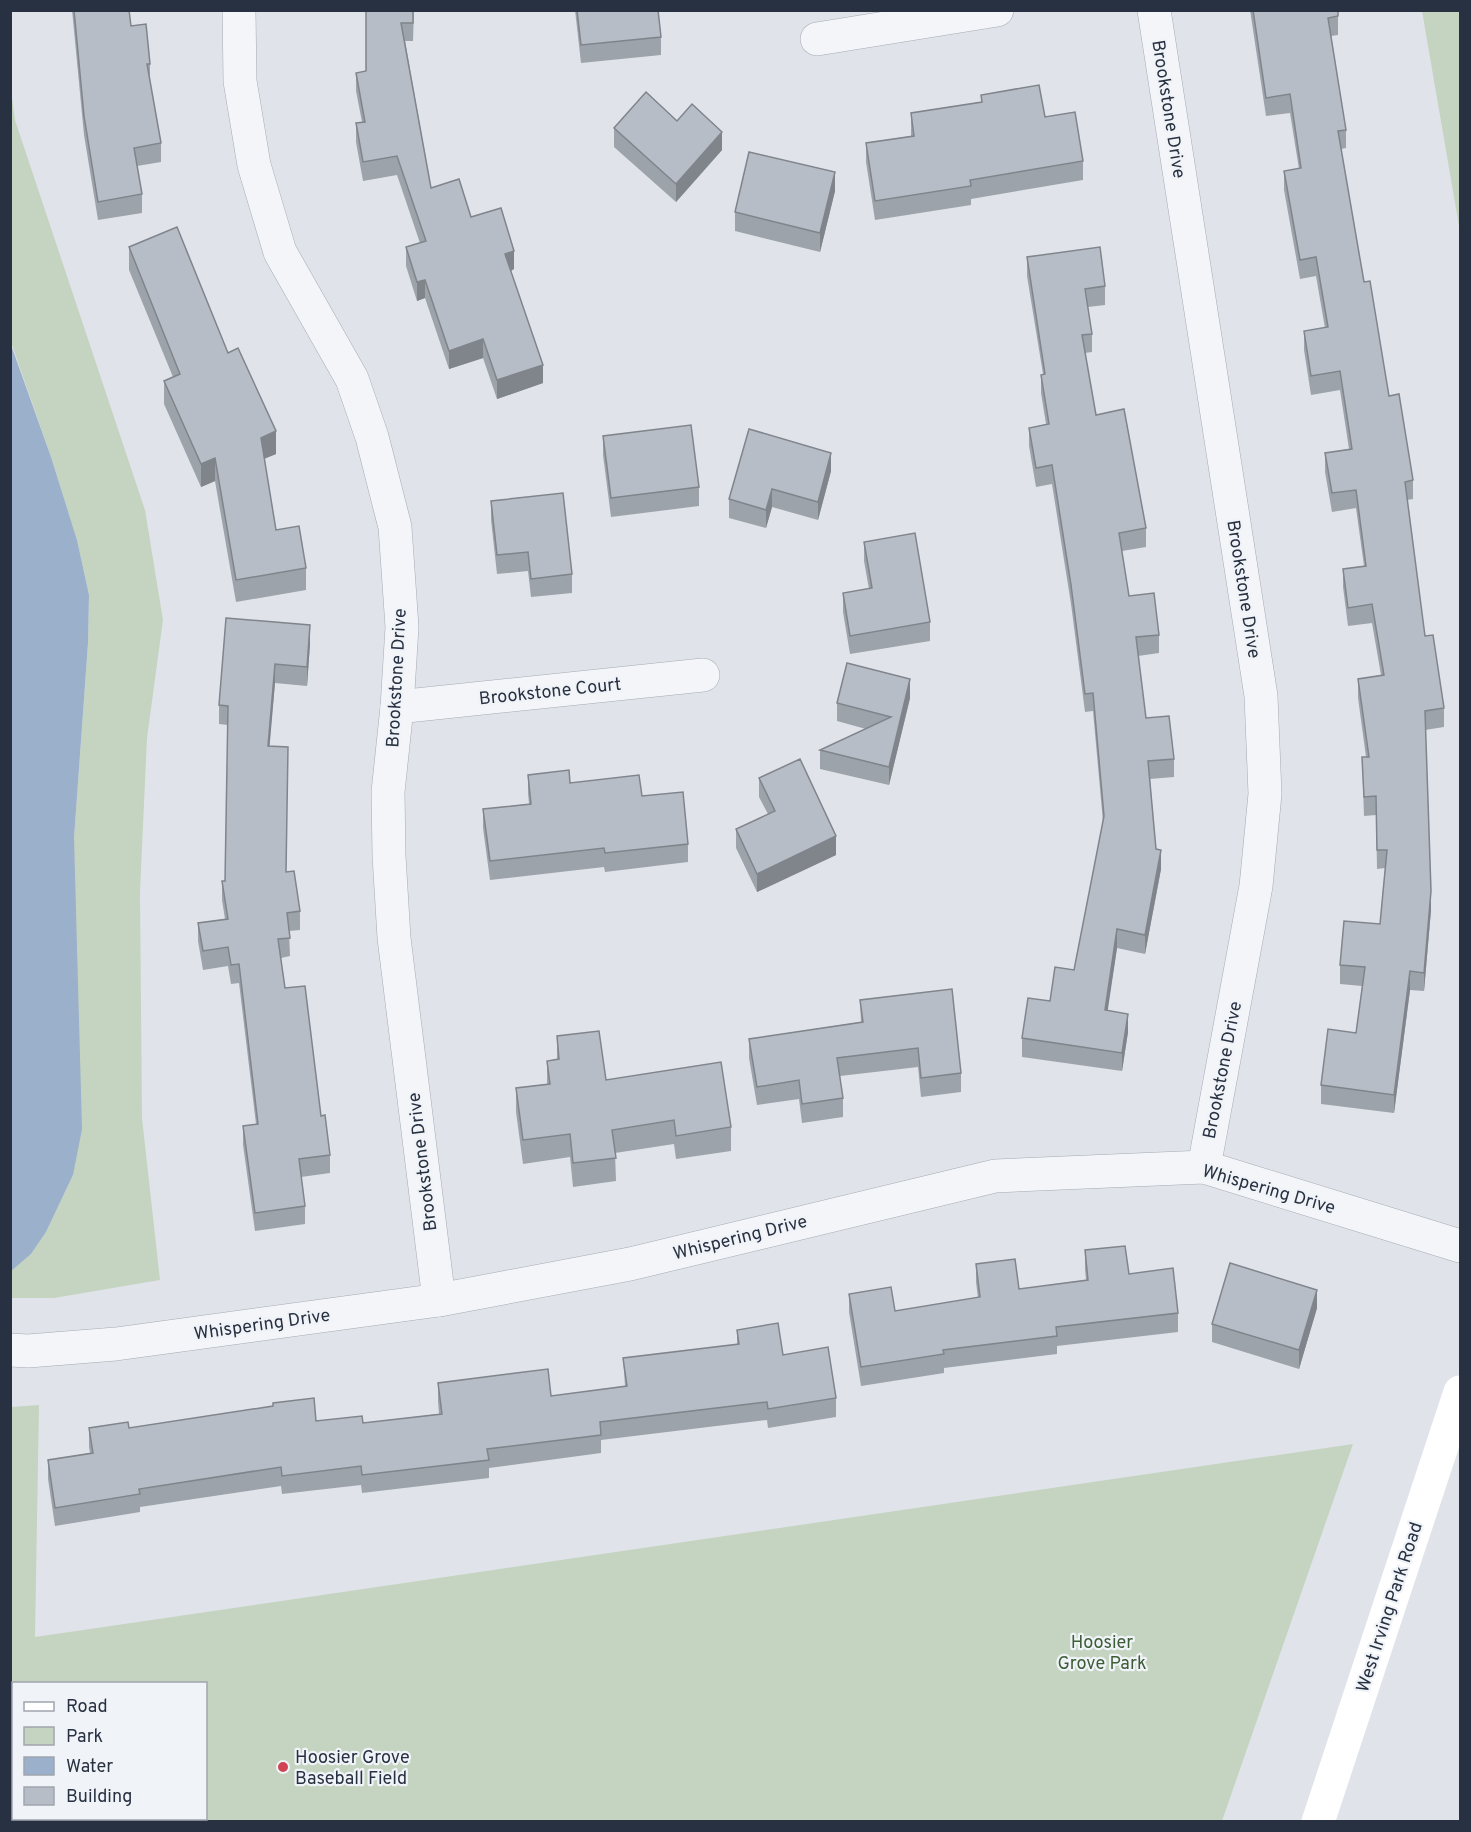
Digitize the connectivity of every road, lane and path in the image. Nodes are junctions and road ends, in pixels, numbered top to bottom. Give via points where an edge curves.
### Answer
1 (239, 10) edge
2 (997, 10) edge
3 (1154, 10) edge
4 (817, 39) dead end
5 (704, 675) dead end
6 (397, 707) junction
7 (1204, 1167) junction
8 (1461, 1246) edge
9 (439, 1300) junction
10 (10, 1350) edge
11 (1461, 1392) edge
12 (1318, 1821) edge

1 - 6 street, Brookstone Drive via 240,81 254,165 280,252 352,379 372,437 395,527 402,627
2 - 4 street
3 - 7 street, Brookstone Drive via 1263,729 1265,794 1256,886
5 - 6 street, Brookstone Court
6 - 9 street, Brookstone Drive via 388,792 394,938
7 - 8 street, Whispering Drive
7 - 9 street, Whispering Drive via 995,1176 630,1264
9 - 10 street, Whispering Drive via 116,1344
11 - 12 main road, West Irving Park Road

